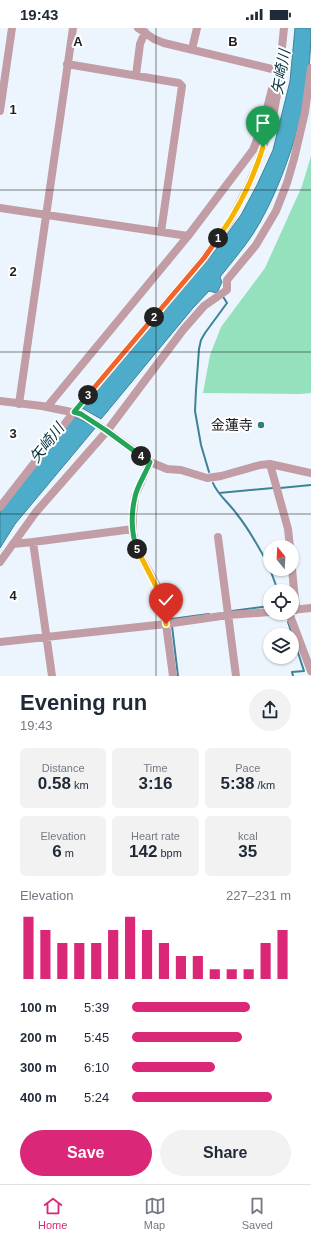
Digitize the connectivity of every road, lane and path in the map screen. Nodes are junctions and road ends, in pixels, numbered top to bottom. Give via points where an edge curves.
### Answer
1 (12, 28) edge
2 (73, 28) edge
3 (196, 28) edge
4 (284, 28) edge
5 (142, 30) edge
6 (192, 49) junction
7 (67, 64) junction
8 (311, 68) edge
9 (277, 70) junction
10 (136, 75) junction
11 (0, 111) edge
12 (0, 208) edge
13 (46, 215) junction
14 (161, 232) junction
15 (188, 236) junction
16 (0, 401) edge
17 (18, 404) junction
18 (47, 407) junction
19 (77, 413) junction
20 (107, 431) junction
21 (150, 462) junction
22 (270, 464) junction
23 (311, 473) edge
24 (0, 506) edge
25 (132, 529) junction
26 (218, 537) dead end
27 (289, 540) edge
28 (33, 542) junction
29 (12, 544) junction
30 (0, 562) edge
31 (311, 608) edge
32 (299, 610) edge
33 (263, 613) edge
34 (228, 616) junction
35 (295, 620) edge
36 (166, 624) junction
37 (47, 636) junction
38 (0, 642) edge
39 (311, 671) edge
40 (52, 676) edge
41 (173, 676) edge
42 (236, 676) edge

1 - 11 street
2 - 7 street
3 - 6 street
4 - 9 street
5 - 6 street via 164,43
5 - 10 street
6 - 9 street
7 - 10 street
7 - 13 street
8 - 20 street via 305,112 294,159 276,211 256,245 227,280 227,290 204,306 183,330
9 - 15 street via 272,96 253,150
9 - 19 street via 277,96 272,117 257,165 230,221 204,258
10 - 14 street via 179,83 182,86
12 - 13 street
13 - 14 street
13 - 17 street
14 - 15 street
15 - 18 street
16 - 17 street
17 - 18 street
18 - 19 street
19 - 20 street
19 - 24 street
20 - 21 street
20 - 29 street via 36,512
21 - 22 street via 167,469 181,470 207,478
21 - 25 street via 135,496
22 - 23 street
22 - 27 street
25 - 28 street
25 - 36 street via 136,548 160,594
26 - 34 street
28 - 29 street
28 - 37 street
29 - 30 street
31 - 32 street
33 - 34 street
34 - 36 street
34 - 42 street
35 - 39 street
36 - 37 street
36 - 41 street
37 - 38 street
37 - 40 street

